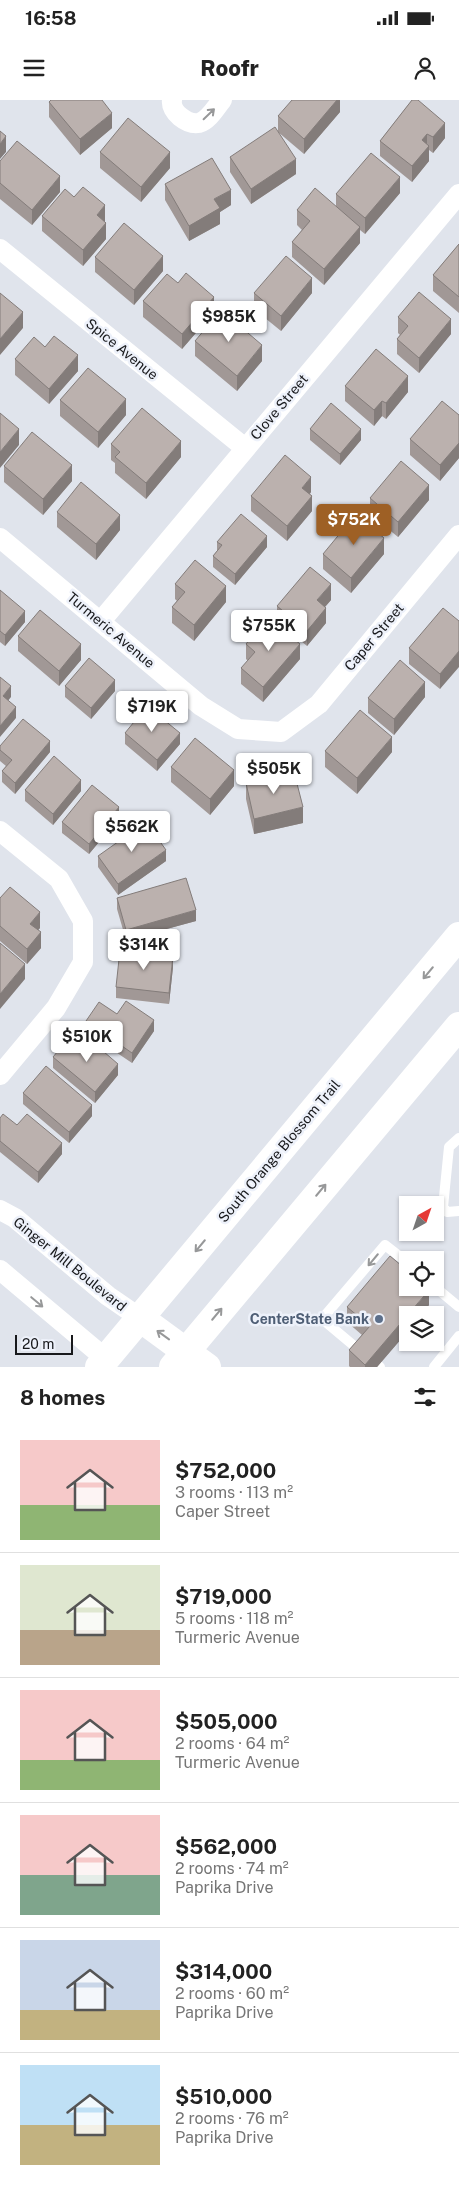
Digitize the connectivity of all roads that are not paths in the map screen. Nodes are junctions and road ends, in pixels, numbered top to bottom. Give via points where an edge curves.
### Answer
1 (172, 100) edge
2 (222, 100) edge
3 (459, 194) edge
4 (0, 249) edge
5 (245, 448) junction
6 (459, 535) edge
7 (0, 538) edge
8 (100, 621) junction
9 (281, 732) joint
10 (0, 831) edge
11 (459, 936) edge
12 (450, 1042) edge
13 (0, 1075) edge
14 (459, 1138) edge
15 (0, 1210) edge
16 (459, 1211) edge
17 (399, 1257) edge
18 (0, 1270) edge
19 (444, 1294) edge
20 (459, 1307) edge
21 (140, 1318) junction
22 (459, 1336) edge
23 (359, 1350) edge
24 (189, 1362) edge
25 (106, 1364) edge
26 (434, 1367) edge

1 -> 2 street via 176,114 189,122 200,123
3 - 5 street, Clove Street
4 - 5 street, Spice Avenue
5 - 8 street, Clove Street
6 - 9 street, Caper Street via 319,704
7 - 8 street, Turmeric Avenue
8 - 9 street, Turmeric Avenue via 202,706 238,729
10 - 13 street via 59,879 83,921 83,962 56,1008
11 -> 21 main road, South Orange Blossom Trail
24 -> 12 main road
14 - 16 lane via 449,1147 443,1207 447,1212
15 - 21 street, Ginger Mill Boulevard via 15,1218 108,1296
17 -> 23 lane via 385,1245 322,1319
18 -> 25 street
19 - 20 lane
24 -> 21 main road
21 - 25 main road, South Orange Blossom Trail
22 - 26 lane

